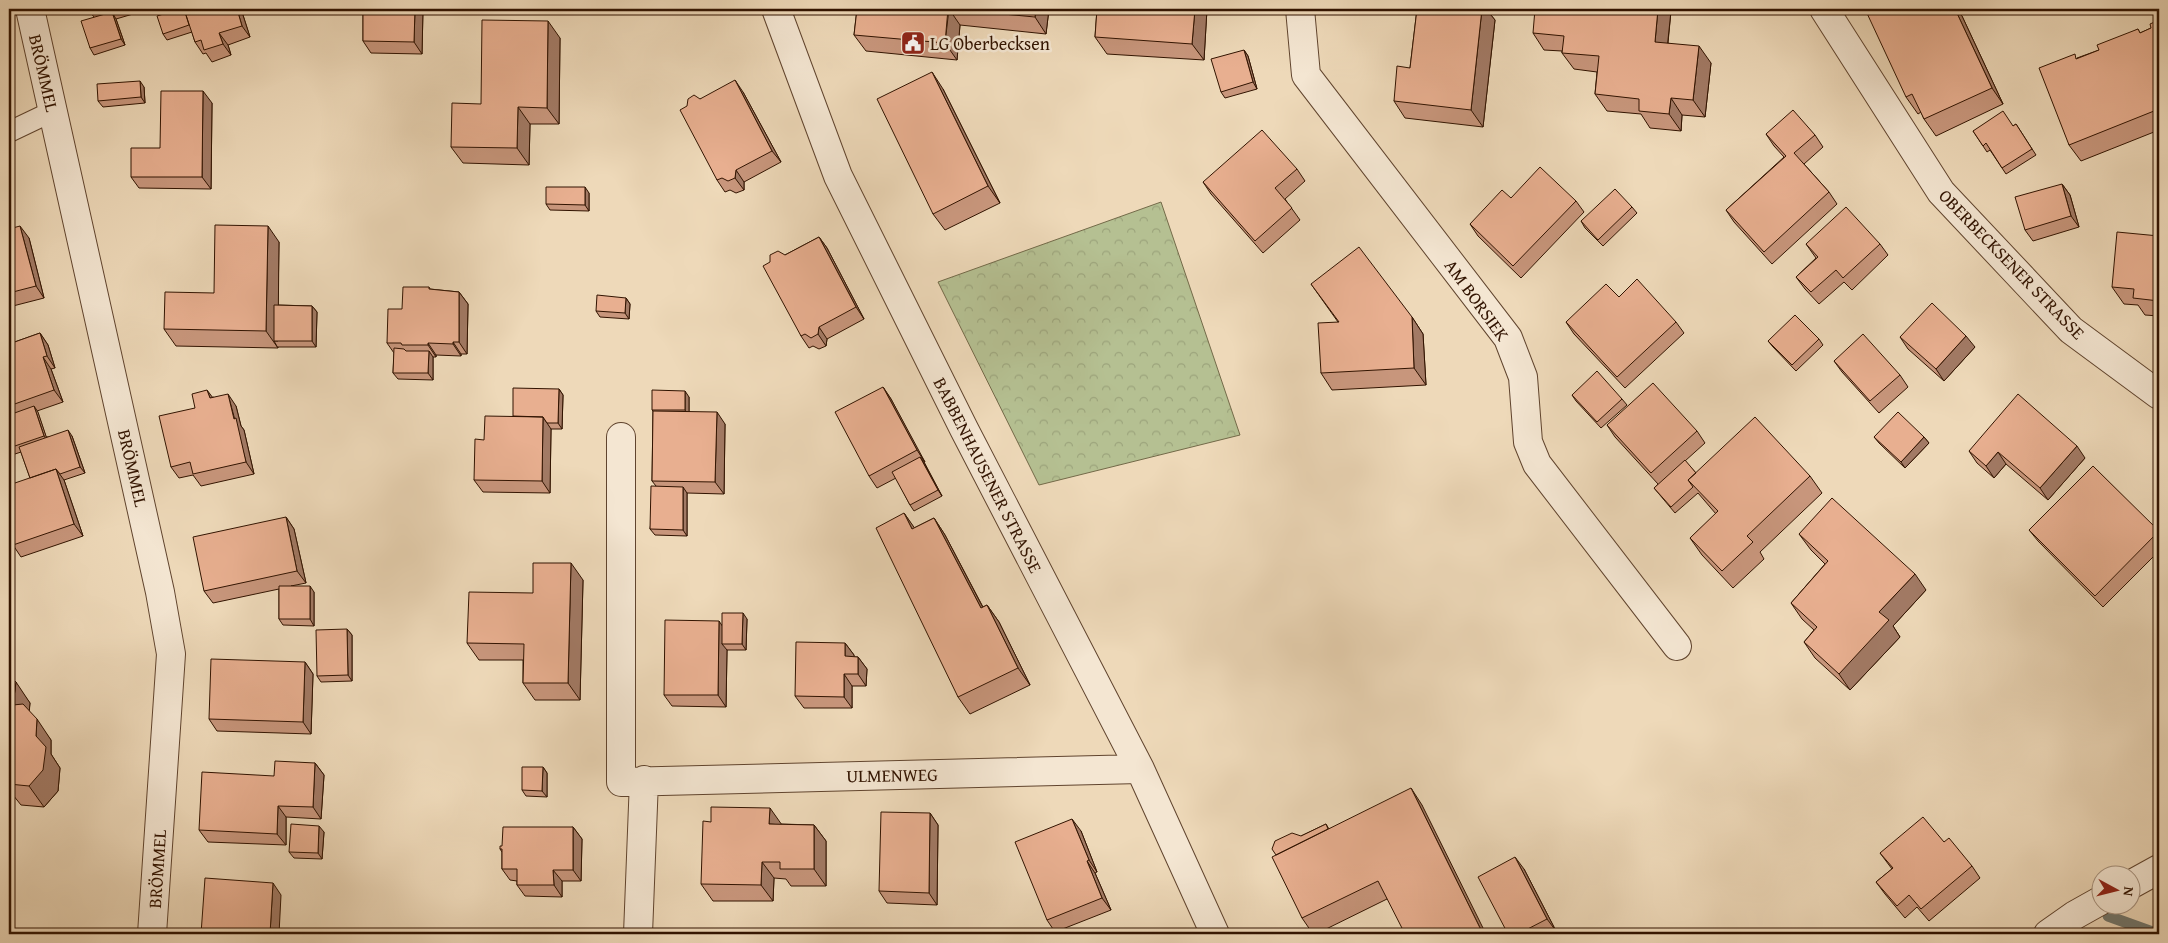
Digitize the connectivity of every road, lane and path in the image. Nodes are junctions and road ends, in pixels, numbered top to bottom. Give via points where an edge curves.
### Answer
1 (30, 9) edge
2 (776, 9) edge
3 (1300, 9) edge
4 (1824, 9) edge
5 (52, 111) junction
6 (9, 132) edge
7 (2159, 395) edge
8 (621, 437) dead end
9 (1677, 646) dead end
10 (1140, 769) junction
11 (644, 780) junction
12 (2159, 869) edge
13 (2140, 879) edge
14 (2090, 907) edge
15 (152, 934) edge
16 (638, 934) edge
17 (1215, 934) edge
18 (2048, 934) edge

1 - 5 street, BRÖMMEL
2 - 10 street, BABBENHAUSENER STRASSE via 838,176 964,430
3 - 9 street, AM BORSIEK via 1306,74 1508,338 1523,378 1528,442 1537,464
4 - 7 street, OBERBECKSENER STRASSE via 1941,192 2070,330
5 - 6 lane
5 - 15 street, BRÖMMEL via 160,592 171,654
8 - 11 street, ULMENWEG via 621,782
10 - 11 street, ULMENWEG
10 - 17 street, BABBENHAUSENER STRASSE
11 - 16 street
12 - 13 street
14 - 18 street

